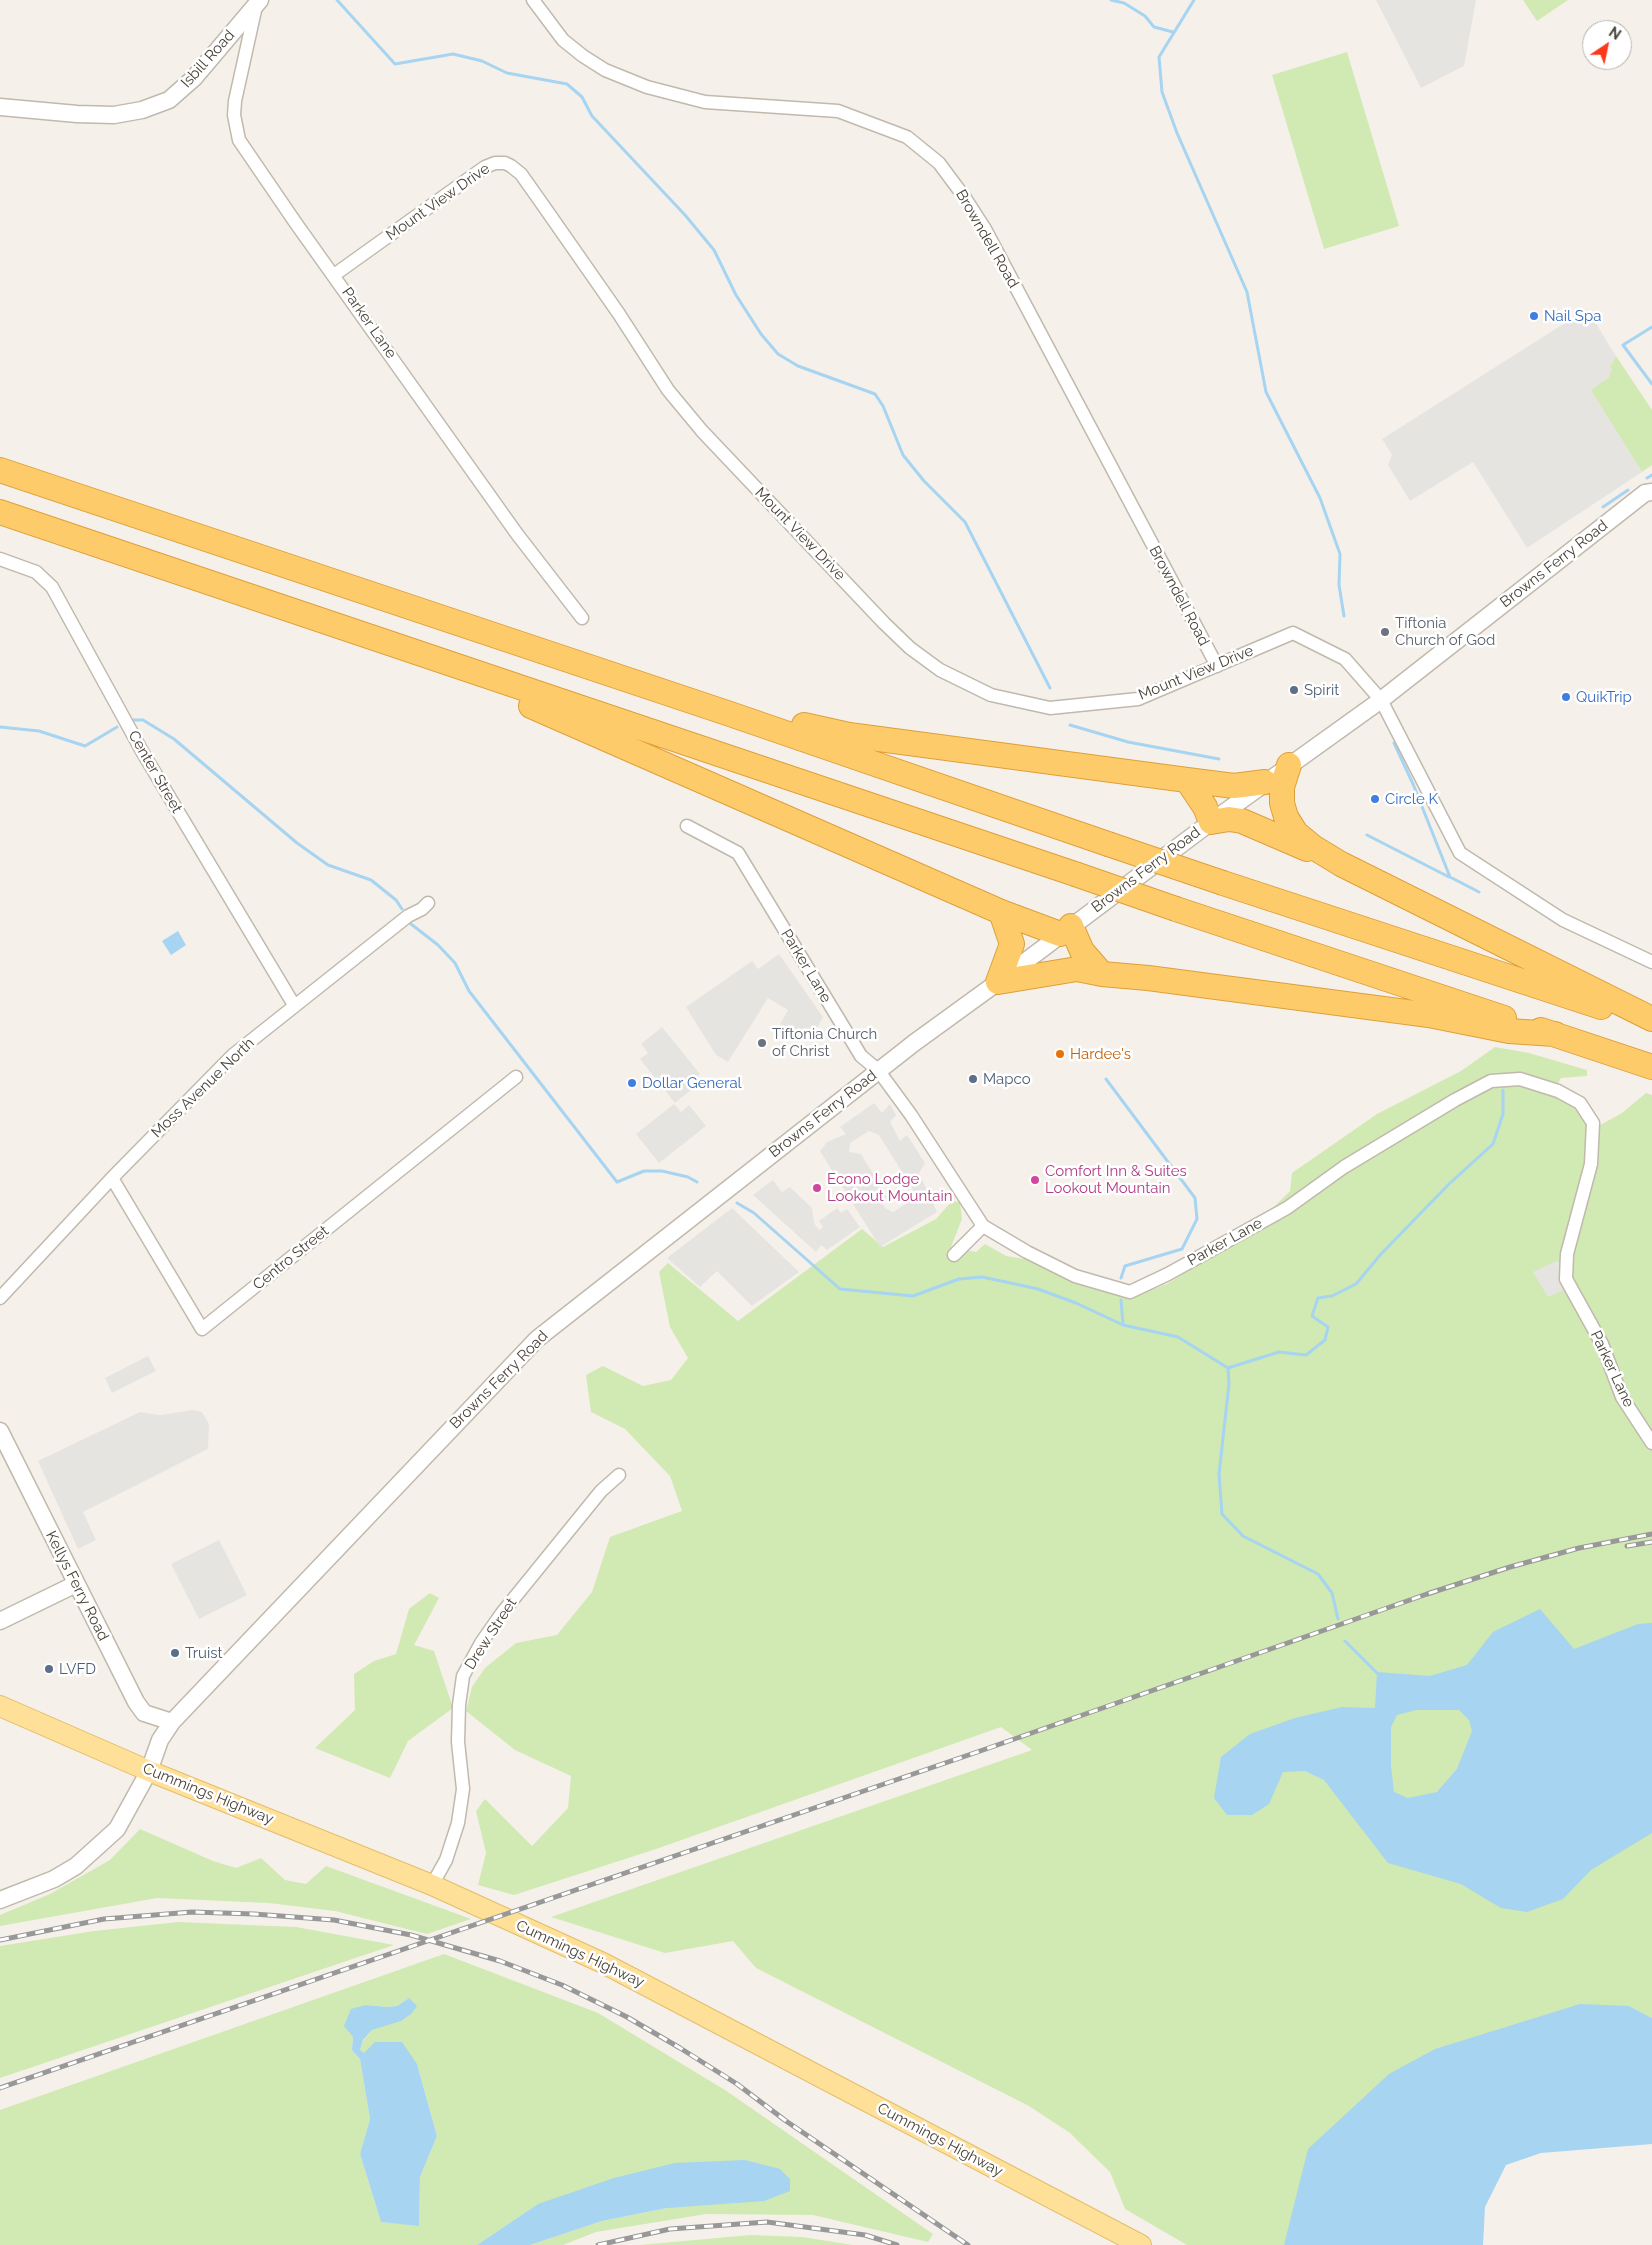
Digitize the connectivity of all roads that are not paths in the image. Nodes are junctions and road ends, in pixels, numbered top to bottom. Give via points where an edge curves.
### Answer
1 (533, 0) edge
2 (256, 1) edge
3 (0, 107) edge
4 (334, 275) junction
5 (0, 470) edge
6 (1652, 492) edge
7 (0, 512) edge
8 (0, 559) edge
9 (582, 618) dead end
10 (389, 643) junction
11 (1217, 666) junction
12 (1381, 700) junction
13 (730, 714) junction
14 (1289, 765) junction
15 (1187, 780) junction
16 (1265, 782) junction
17 (1210, 822) junction
18 (687, 826) dead end
19 (1341, 864) junction
20 (428, 904) dead end
21 (1001, 912) junction
22 (1066, 930) junction
23 (1652, 962) edge
24 (1102, 974) junction
25 (998, 982) junction
26 (294, 1005) junction
27 (1652, 1020) edge
28 (1652, 1025) edge
29 (1555, 1034) junction
30 (1652, 1068) edge
31 (878, 1070) junction
32 (516, 1077) dead end
33 (112, 1178) junction
34 (982, 1226) junction
35 (954, 1255) dead end
36 (0, 1298) edge
37 (0, 1431) edge
38 (1652, 1443) edge
39 (619, 1475) dead end
40 (76, 1584) junction
41 (0, 1621) edge
42 (0, 1706) edge
43 (172, 1722) junction
44 (149, 1771) junction
45 (432, 1885) junction
46 (0, 1900) edge
47 (1141, 2245) edge

1 - 11 street, Browndell Road via 563,40 583,56 605,70 647,87 705,102 838,112 907,137 939,163 985,229
2 - 3 street, Isbill Road via 194,78 169,100 142,110 114,115
2 - 4 street, Parker Lane via 235,101 236,130 239,140
4 - 9 street, Parker Lane via 518,534
4 - 11 street, Mount View Drive via 485,167 505,163 524,179 668,390 702,431 884,622 910,648 940,670 992,696 1050,708 1138,699
5 - 13 highway
6 - 12 street, Browns Ferry Road via 1645,493
7 - 10 highway
8 - 26 street, Center Street via 36,572 52,587 143,753
10 - 21 highway
10 - 29 highway, bridge
11 - 12 street, Mount View Drive via 1293,633 1346,659
12 - 14 street, Browns Ferry Road
12 - 23 street, Mount View Drive via 1460,853 1563,920
13 - 15 highway via 760,715 849,736
13 - 28 highway, bridge via 1223,883
14 - 16 street, Browns Ferry Road
14 - 19 highway via 1282,787 1286,817 1296,834
15 - 16 highway via 1234,786
15 - 17 highway via 1205,807
16 - 17 street, Browns Ferry Road
17 - 19 highway via 1242,821
17 - 22 street, Browns Ferry Road
18 - 31 street, Parker Lane via 738,852 861,1056
19 - 27 highway
20 - 26 street, Moss Avenue North
21 - 22 highway
21 - 25 highway via 1012,944
22 - 24 highway
22 - 25 street, Browns Ferry Road
24 - 25 highway via 1077,969
24 - 29 highway via 1429,1015 1509,1032
25 - 31 street, Browns Ferry Road
26 - 33 street, Moss Avenue North via 233,1055
29 - 30 highway
31 - 34 street, Parker Lane
31 - 43 street, Browns Ferry Road via 537,1339
32 - 33 street, Centro Street via 202,1329
33 - 36 street, Moss Avenue North
34 - 35 street
34 - 38 street, Parker Lane via 1076,1276 1130,1292 1287,1208 1344,1167 1491,1081 1520,1079 1550,1088 1580,1103 1592,1123 1592,1164 1567,1254 1566,1279 1602,1344 1622,1397
37 - 40 street, Kellys Ferry Road
39 - 45 street, Drew Street via 601,1491 502,1613 463,1676 458,1742 463,1789 458,1823 446,1860
40 - 41 street
40 - 43 street, Kellys Ferry Road via 136,1702 144,1713
42 - 44 main road, Cummings Highway
43 - 44 street, Browns Ferry Road via 160,1740
44 - 45 main road, Cummings Highway
44 - 46 street, Browns Ferry Road via 117,1829 98,1848 54,1879
45 - 47 main road, Cummings Highway via 665,1994

